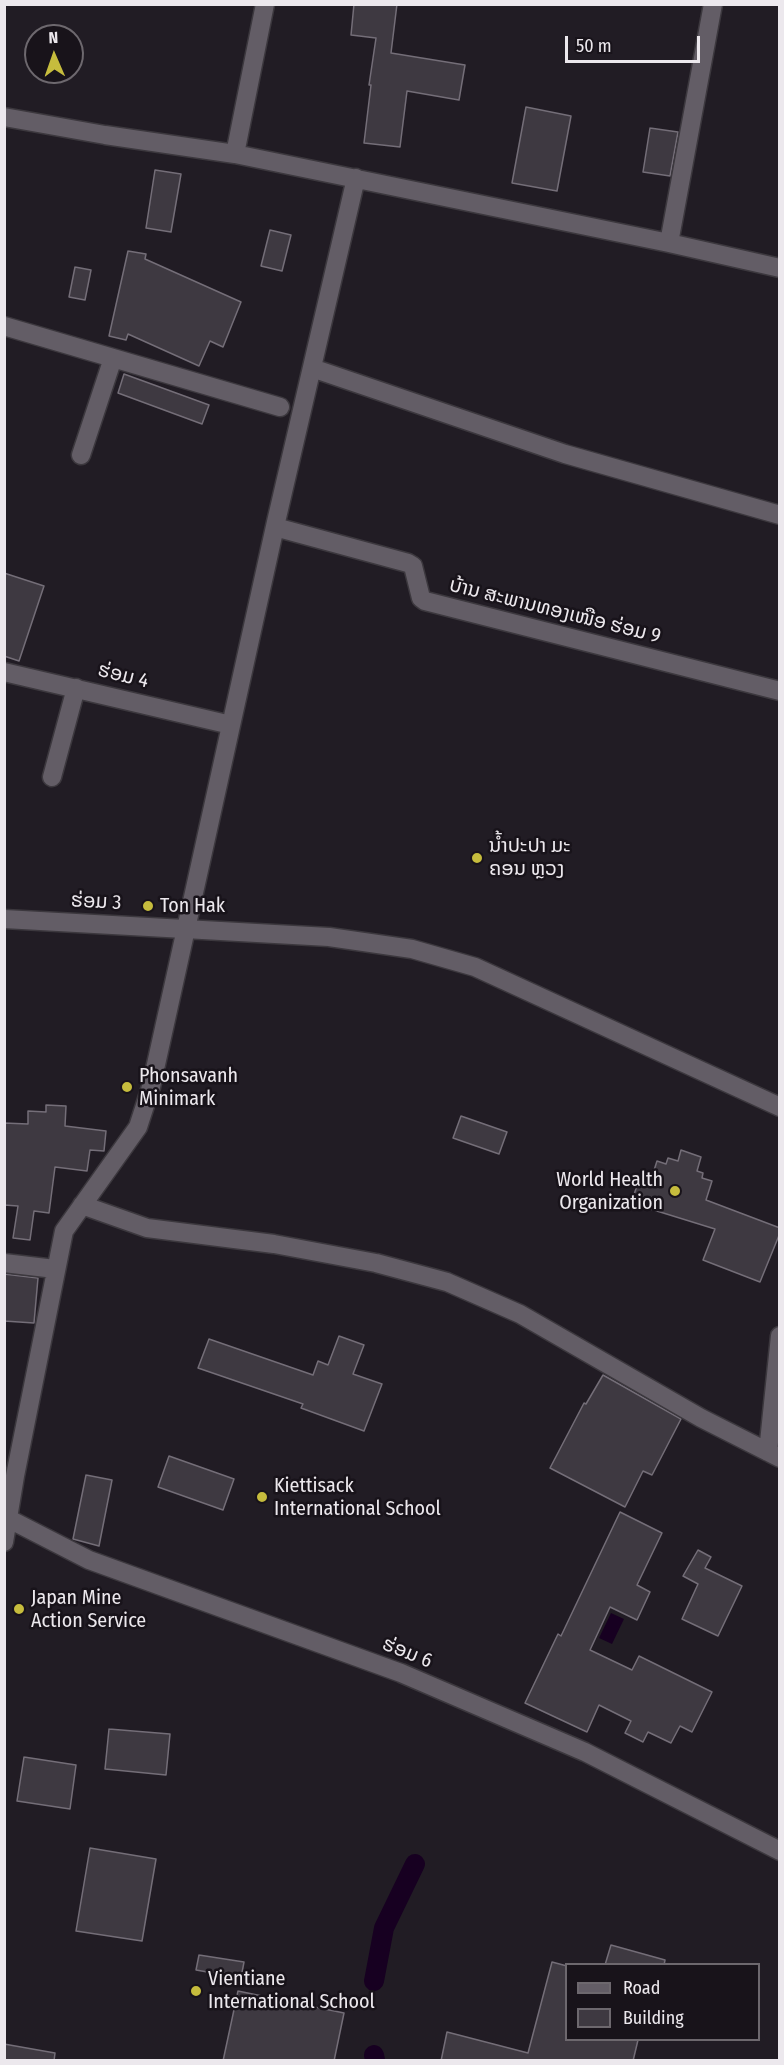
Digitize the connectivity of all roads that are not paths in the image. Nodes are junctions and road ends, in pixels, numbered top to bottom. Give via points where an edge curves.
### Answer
1 (265, 4) edge
2 (713, 4) edge
3 (4, 117) edge
4 (236, 154) junction
5 (356, 178) junction
6 (669, 243) junction
7 (780, 268) edge
8 (4, 326) edge
9 (113, 358) junction
10 (312, 368) junction
11 (280, 407) dead end
12 (81, 455) dead end
13 (780, 515) edge
14 (275, 527) junction
15 (4, 672) edge
16 (76, 688) junction
17 (780, 691) edge
18 (231, 725) junction
19 (52, 777) dead end
20 (4, 919) edge
21 (185, 929) junction
22 (780, 1107) edge
23 (82, 1205) junction
24 (4, 1263) edge
25 (55, 1269) junction
26 (780, 1336) edge
27 (774, 1455) edge
28 (10, 1476) edge
29 (9, 1519) junction
30 (4, 1542) edge
31 (780, 1851) edge

1 - 4 street
2 - 6 street
3 - 4 street
4 - 5 street
5 - 6 street
5 - 10 street
6 - 7 street
8 - 9 street
9 - 11 street
9 - 12 street
10 - 13 street via 565,454
10 - 14 street
14 - 17 street, ບ້ານ ສະພານທອງເໜືອ ຮ່ອມ 9 via 408,563 413,566 425,601
14 - 18 street
15 - 16 street, ຮ່ອມ 4
16 - 18 street, ຮ່ອມ 4
16 - 19 street
18 - 21 street
20 - 21 street, ຮ່ອມ 3
21 - 22 street, ຮ່ອມ 3 via 329,938 411,949 475,967
21 - 23 street via 151,1087 138,1127
23 - 25 street via 64,1231
23 - 27 street via 147,1228 296,1248 447,1282 520,1314 701,1419
24 - 25 street
25 - 28 street
26 - 27 street
28 - 29 street
29 - 30 street
29 - 31 street, ຮ່ອມ 6 via 89,1560 401,1673 585,1752

